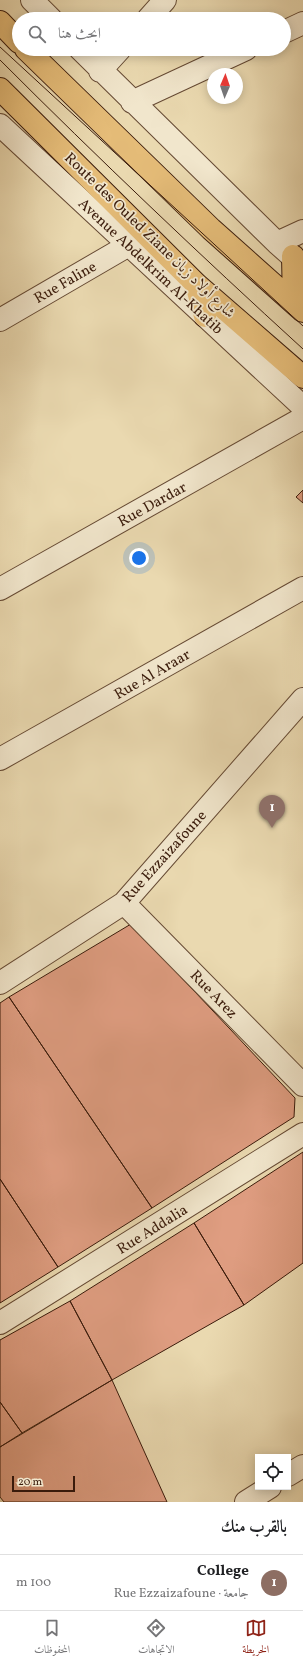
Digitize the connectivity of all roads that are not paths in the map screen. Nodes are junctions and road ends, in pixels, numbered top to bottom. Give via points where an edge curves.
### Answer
1 (32, 0) edge
2 (165, 0) edge
3 (43, 12) edge
4 (154, 12) edge
5 (0, 22) edge
6 (303, 23) edge
7 (291, 29) edge
8 (12, 35) edge
9 (33, 56) edge
10 (86, 56) edge
11 (114, 56) edge
12 (231, 56) edge
13 (100, 71) junction
14 (0, 89) edge
15 (132, 102) junction
16 (0, 125) edge
17 (303, 231) edge
18 (129, 245) junction
19 (291, 255) edge
20 (196, 284) junction
21 (299, 307) edge
22 (204, 316) junction
23 (0, 320) edge
24 (303, 377) edge
25 (303, 407) edge
26 (303, 418) edge
27 (303, 588) edge
28 (0, 589) edge
29 (303, 699) edge
30 (0, 759) edge
31 (124, 903) junction
32 (0, 983) edge
33 (303, 1085) edge
34 (303, 1134) edge
35 (0, 1323) edge
36 (303, 1466) edge
37 (291, 1474) edge
38 (265, 1490) edge
39 (246, 1502) edge

1 - 3 street
2 - 4 street
5 - 8 highway
6 - 7 street
9 - 21 highway via 211,228
10 - 13 street
11 - 13 street
12 - 15 street
13 - 15 street
14 - 20 highway, Route des Ouled Ziane شارع أولاد زيان
15 - 19 street
16 - 18 street, Avenue Abdelkrim Al-Khatib
17 - 19 street
18 - 22 street, Avenue Abdelkrim Al-Khatib
18 - 23 street, Rue Faline
19 - 21 highway
20 - 22 highway
20 - 24 highway, Route des Ouled Ziane شارع أولاد زيان
22 - 25 street, Avenue Abdelkrim Al-Khatib
26 - 28 street, Rue Dardar
27 - 30 street, Rue Al Araar
29 - 31 street, Rue Ezzaizafoune
31 - 32 street, Rue Ezzaizafoune
31 - 33 street, Rue Arez
34 - 35 street, Rue Addalia
36 - 37 street
38 - 39 street

